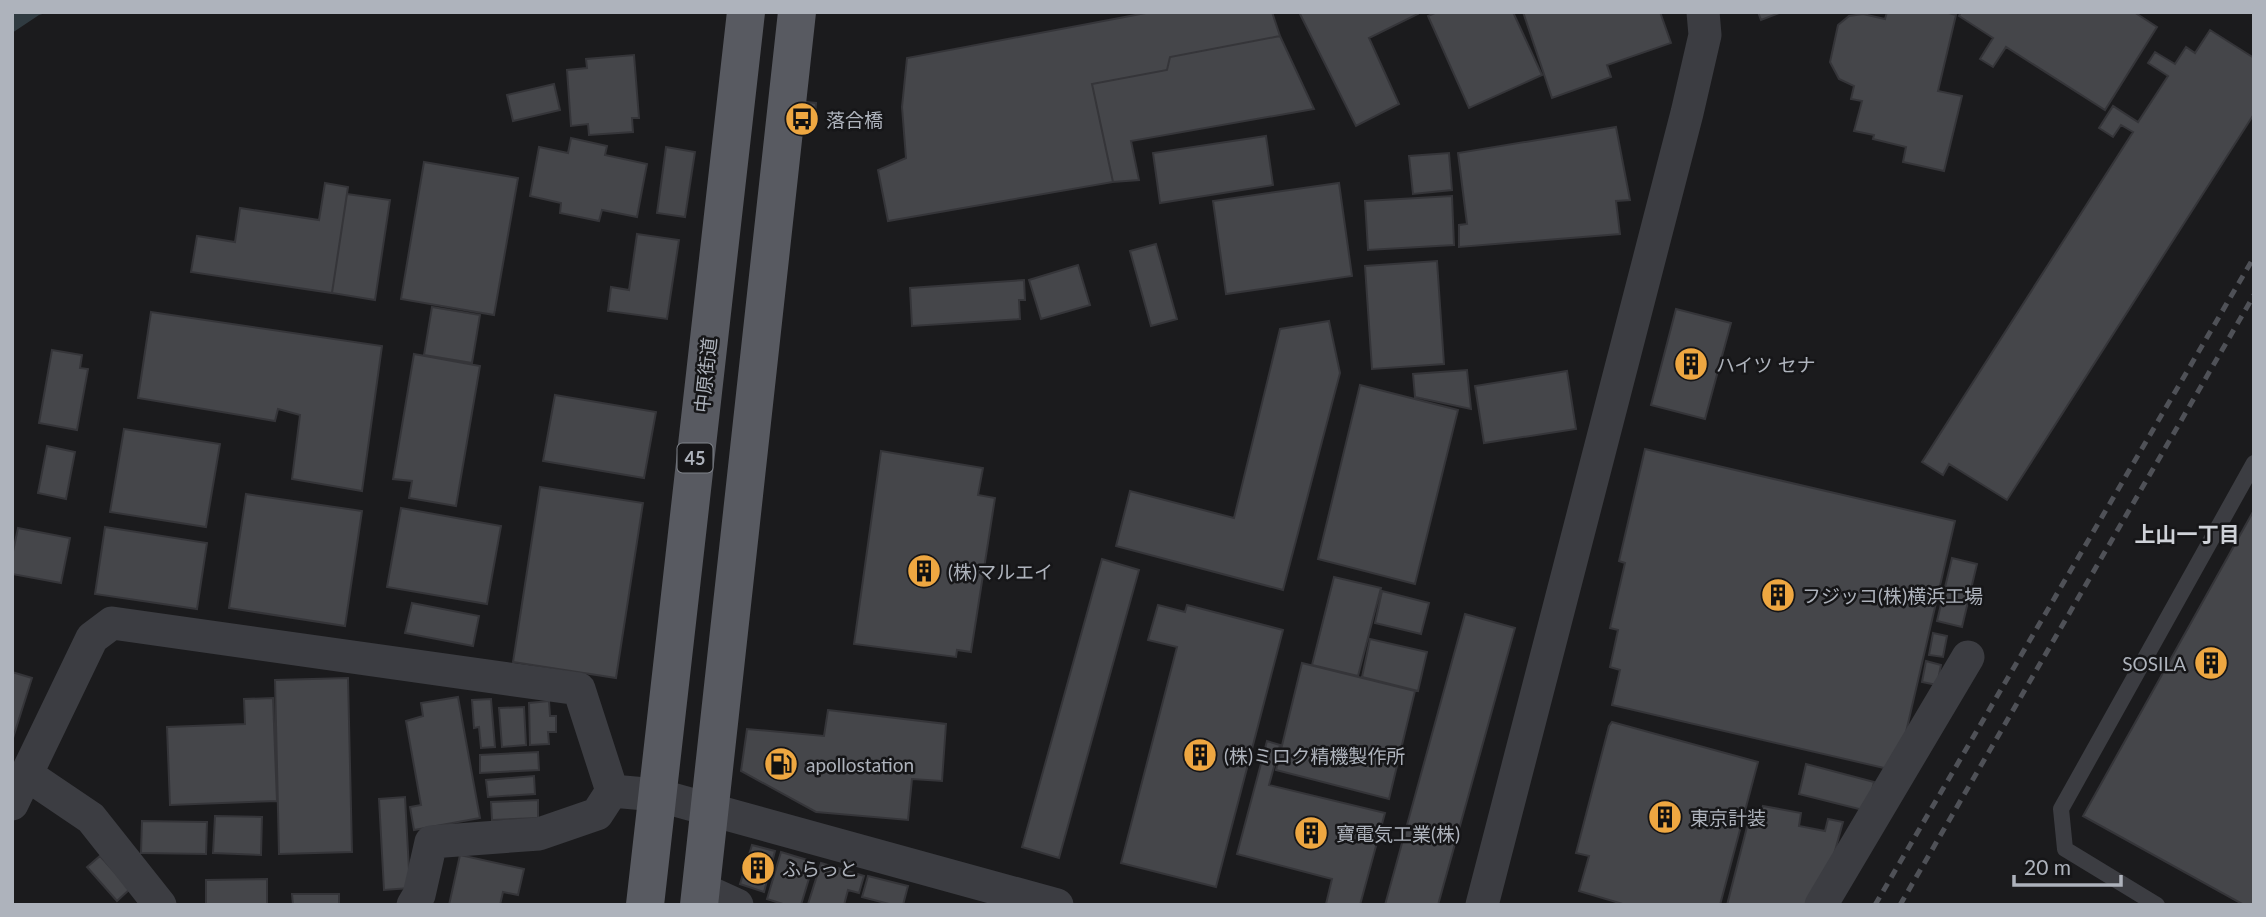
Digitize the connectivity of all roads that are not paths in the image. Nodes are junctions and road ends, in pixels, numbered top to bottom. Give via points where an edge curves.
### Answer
1 (746, 12) edge
2 (797, 12) edge
3 (1703, 12) edge
4 (2254, 463) edge
5 (1968, 657) dead end
6 (19, 789) edge
7 (612, 791) junction
8 (657, 795) junction
9 (710, 811) junction
10 (700, 899) edge
11 (160, 905) edge
12 (413, 905) edge
13 (645, 905) edge
14 (737, 905) edge
15 (1057, 905) edge
16 (1482, 905) edge
17 (1821, 905) edge
18 (2157, 905) edge

1 - 8 main road, 中原街道 / 45
2 - 9 main road
3 - 16 street via 1705,34 1672,105
4 - 18 lane via 2061,809 2066,849
5 - 17 street
6 - 7 street via 92,638 112,623 579,689
6 - 11 street via 91,818
7 - 8 street
7 - 12 street via 597,814 539,834 431,842
8 - 9 street
8 - 13 main road, 中原街道 / 45
9 - 10 main road
9 - 15 street
10 - 14 street via 715,895

